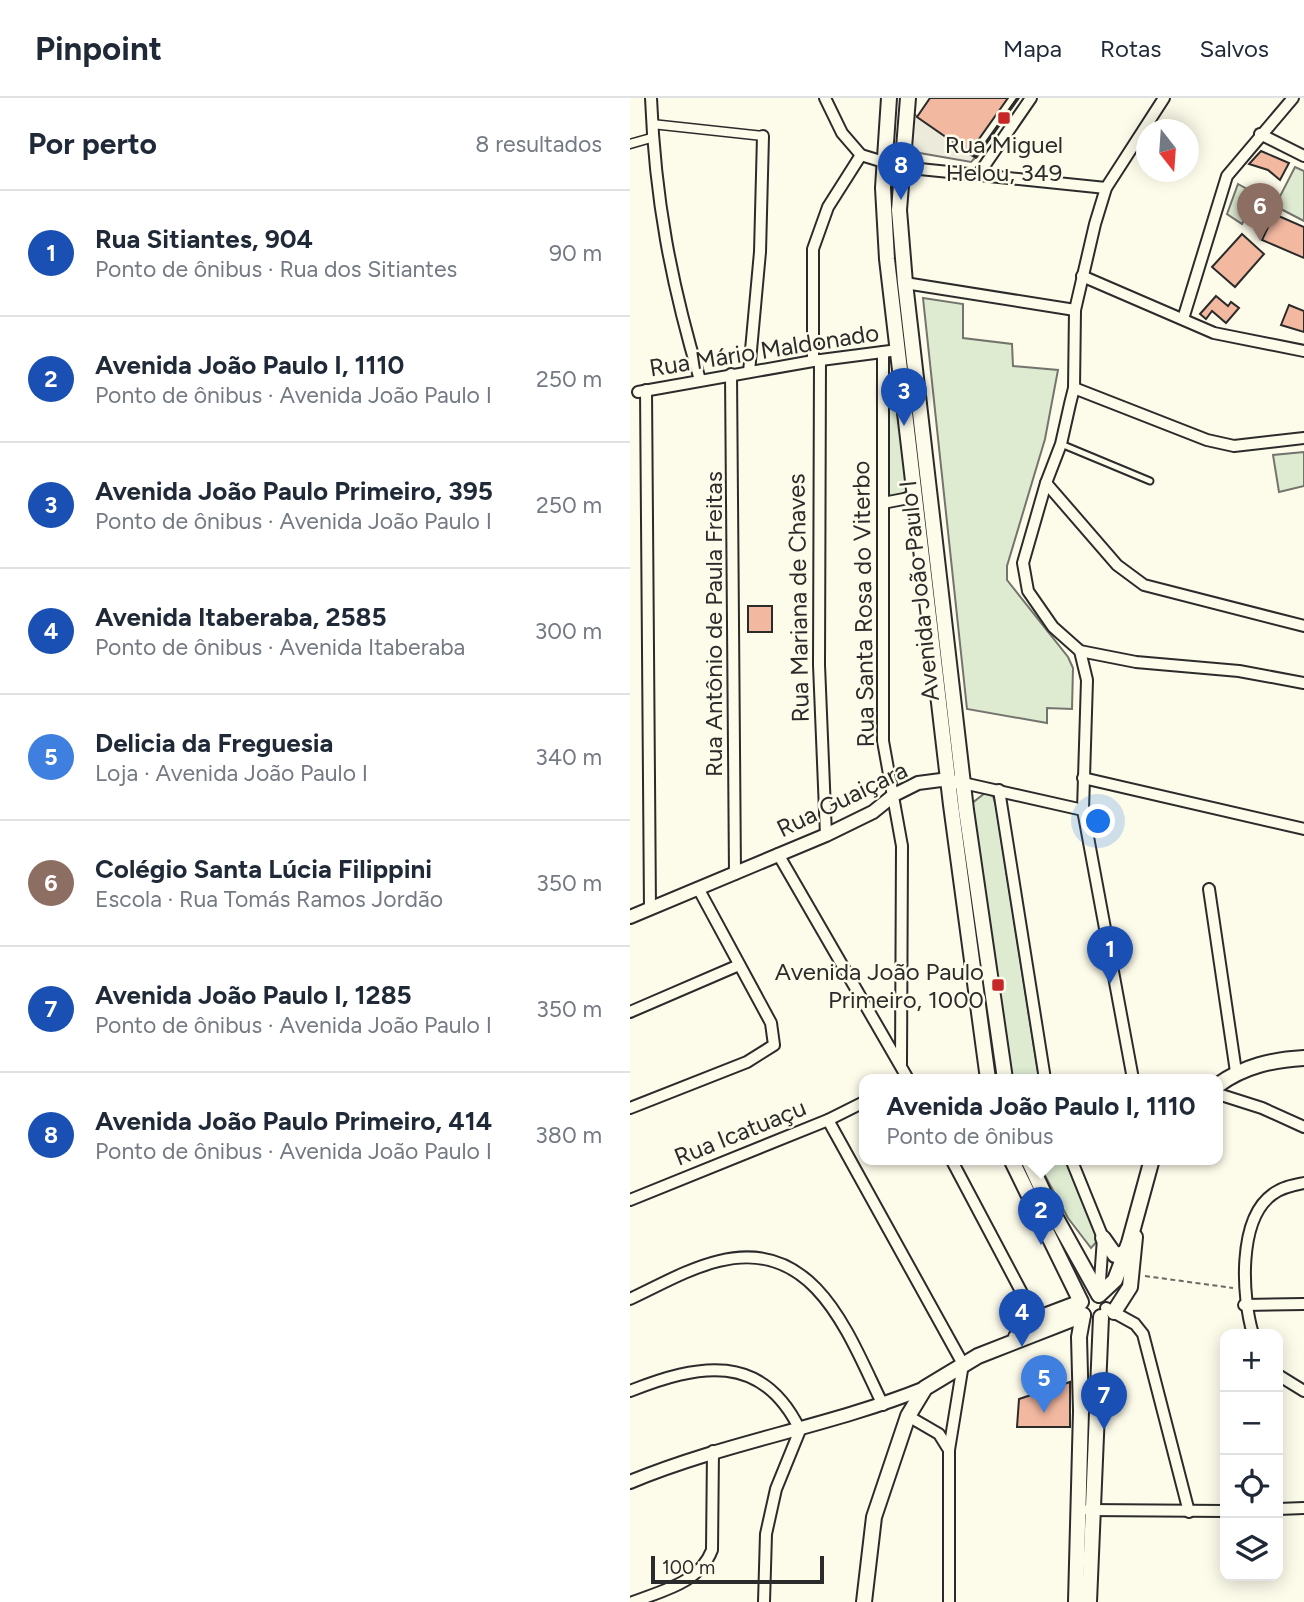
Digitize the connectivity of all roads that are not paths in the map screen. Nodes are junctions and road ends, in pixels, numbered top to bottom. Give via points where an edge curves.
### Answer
1 (651, 98) edge
2 (825, 98) edge
3 (889, 98) edge
4 (908, 98) edge
5 (1031, 98) edge
6 (1164, 98) edge
7 (1293, 98) edge
8 (652, 124) junction
9 (1260, 134) junction
10 (763, 136) joint
11 (651, 138) junction
12 (630, 144) edge
13 (861, 155) junction
14 (1304, 156) edge
15 (884, 162) junction
16 (900, 167) junction
17 (978, 175) junction
18 (1107, 188) junction
19 (1082, 276) junction
20 (905, 283) junction
21 (1075, 310) junction
22 (1183, 319) junction
23 (890, 351) junction
24 (1304, 351) edge
25 (817, 360) junction
26 (749, 372) junction
27 (732, 374) junction
28 (700, 380) junction
29 (1074, 388) junction
30 (920, 397) junction
31 (1304, 438) edge
32 (1061, 444) junction
33 (1150, 481) dead end
34 (1046, 482) junction
35 (914, 497) junction
36 (883, 503) junction
37 (1304, 626) edge
38 (1080, 651) junction
39 (1304, 682) edge
40 (1083, 778) junction
41 (948, 780) junction
42 (963, 783) junction
43 (999, 790) junction
44 (894, 795) junction
45 (1083, 810) junction
46 (1304, 829) edge
47 (826, 835) junction
48 (778, 854) junction
49 (735, 874) junction
50 (698, 888) junction
51 (1209, 889) dead end
52 (650, 909) junction
53 (630, 918) edge
54 (739, 965) junction
55 (630, 1012) edge
56 (1304, 1058) edge
57 (901, 1064) junction
58 (1236, 1072) junction
59 (906, 1074) edge
60 (987, 1074) edge
61 (1004, 1074) edge
62 (1044, 1074) edge
63 (1132, 1074) edge
64 (1223, 1081) edge
65 (1223, 1096) edge
66 (859, 1104) edge
67 (630, 1108) edge
68 (828, 1120) junction
69 (1304, 1127) edge
70 (954, 1165) edge
71 (1015, 1165) edge
72 (1031, 1165) edge
73 (1073, 1165) edge
74 (1149, 1165) edge
75 (1304, 1183) edge
76 (630, 1200) edge
77 (1136, 1225) junction
78 (1103, 1238) junction
79 (1125, 1253) junction
80 (630, 1299) edge
81 (1304, 1304) edge
82 (1244, 1305) junction
83 (1082, 1308) junction
84 (1105, 1308) junction
85 (1040, 1326) junction
86 (1251, 1329) edge
87 (963, 1364) junction
88 (1283, 1378) edge
89 (925, 1388) junction
90 (630, 1391) edge
91 (1304, 1391) edge
92 (883, 1405) junction
93 (908, 1416) junction
94 (956, 1417) junction
95 (930, 1428) junction
96 (800, 1430) junction
97 (949, 1450) junction
98 (713, 1451) junction
99 (630, 1482) edge
100 (1304, 1508) edge
101 (1283, 1509) edge
102 (1086, 1510) junction
103 (1220, 1511) edge
104 (1189, 1512) junction
105 (633, 1602) edge
106 (764, 1602) edge
107 (864, 1602) edge
108 (949, 1602) edge
109 (1076, 1602) edge
110 (1089, 1602) edge

1 - 8 street
2 - 13 street via 842,133
3 - 15 main road, Avenida João Paulo I
4 - 16 main road, Avenida João Paulo I
5 - 17 street
6 - 18 street
7 - 9 street
8 - 10 street
8 - 11 street
9 - 14 street
9 - 22 street via 1227,176
10 - 26 street via 760,252
11 - 12 street
11 - 28 street via 659,213
13 - 15 street
13 - 25 street, Rua Mariana de Chaves via 828,207 813,249
15 - 16 street
15 - 23 main road, Avenida João Paulo I
16 - 17 street
16 - 20 main road, Avenida João Paulo I via 898,210
17 - 18 street
18 - 19 street
19 - 21 street
19 - 22 street
20 - 21 street
20 - 30 main road, Avenida João Paulo I
21 - 29 street
22 - 24 street via 1241,341
23 - 25 street, Rua Mário Maldonado
23 - 30 main road via 905,354 910,383
23 - 35 main road, Avenida João Paulo I
23 - 36 street, Rua Santa Rosa do Viterbo
25 - 26 street, Rua Mário Maldonado
25 - 47 street, Rua Mariana de Chaves via 819,652
26 - 27 street, Rua Mário Maldonado
27 - 28 street, Rua Mário Maldonado
27 - 49 street, Rua Antônio de Paula Freitas
28 - 52 street, Rua Mário Maldonado via 642,391
29 - 31 street via 1207,440 1245,446
29 - 32 street
30 - 42 main road, Avenida João Paulo I
32 - 33 lane
32 - 34 street
34 - 37 street via 1117,565 1144,585
34 - 38 street via 1026,547 1023,575 1045,617
35 - 36 street
35 - 41 main road, Avenida João Paulo I
36 - 44 street, Rua Santa Rosa do Viterbo via 883,740
38 - 39 street
38 - 40 street via 1089,691
40 - 45 street
40 - 46 street
41 - 42 street, Rua Guaiçara
41 - 44 street, Rua Guaiçara via 918,783
41 - 60 main road, Avenida João Paulo I
42 - 43 street, Rua Guaiçara
42 - 61 main road, Avenida João Paulo I
43 - 45 street, Rua Guaiçara
43 - 62 street
44 - 47 street, Rua Guaiçara via 873,812
44 - 57 street, Rua Santa Rosa do Viterbo via 902,846
45 - 63 street
47 - 48 street, Rua Guaiçara
48 - 49 street, Rua Guaiçara
48 - 57 street
49 - 50 street, Rua Guaiçara
50 - 52 street, Rua Guaiçara
50 - 54 street
51 - 58 street
52 - 53 street, Rua Guaiçara
54 - 55 street
54 - 67 street via 774,1030 771,1049
56 - 58 main road
57 - 59 street
58 - 64 main road
65 - 69 street
66 - 68 street, Rua Icatuaçu
68 - 76 street, Rua Icatuaçu
68 - 87 street
70 - 85 street
71 - 83 main road
72 - 84 main road
73 - 78 street
74 - 77 main road
75 - 82 street via 1280,1190 1260,1208 1247,1256
77 - 79 main road
77 - 84 main road via 1127,1294
78 - 79 main road via 1115,1255
78 - 84 street
79 - 84 main road
80 - 92 street via 716,1261 754,1257 782,1265 821,1291
81 - 82 street
82 - 86 street
83 - 84 main road via 1091,1319
83 - 84 main road via 1090,1294
83 - 85 main road
83 - 102 main road via 1079,1336
84 - 102 main road
84 - 104 street via 1135,1324 1147,1346
85 - 87 main road
87 - 89 main road
87 - 94 street
88 - 91 street
89 - 92 street
89 - 93 main road
90 - 96 street via 673,1374 716,1367 769,1388
92 - 93 street
92 - 96 street
93 - 95 street
93 - 107 main road via 874,1517
94 - 95 street
94 - 97 street
95 - 97 street via 945,1440
96 - 98 street
96 - 106 street via 768,1523
97 - 108 street
98 - 99 street
98 - 105 street via 712,1550 706,1565 692,1578
100 - 101 street
102 - 104 street
102 - 109 main road
102 - 110 main road
103 - 104 street

